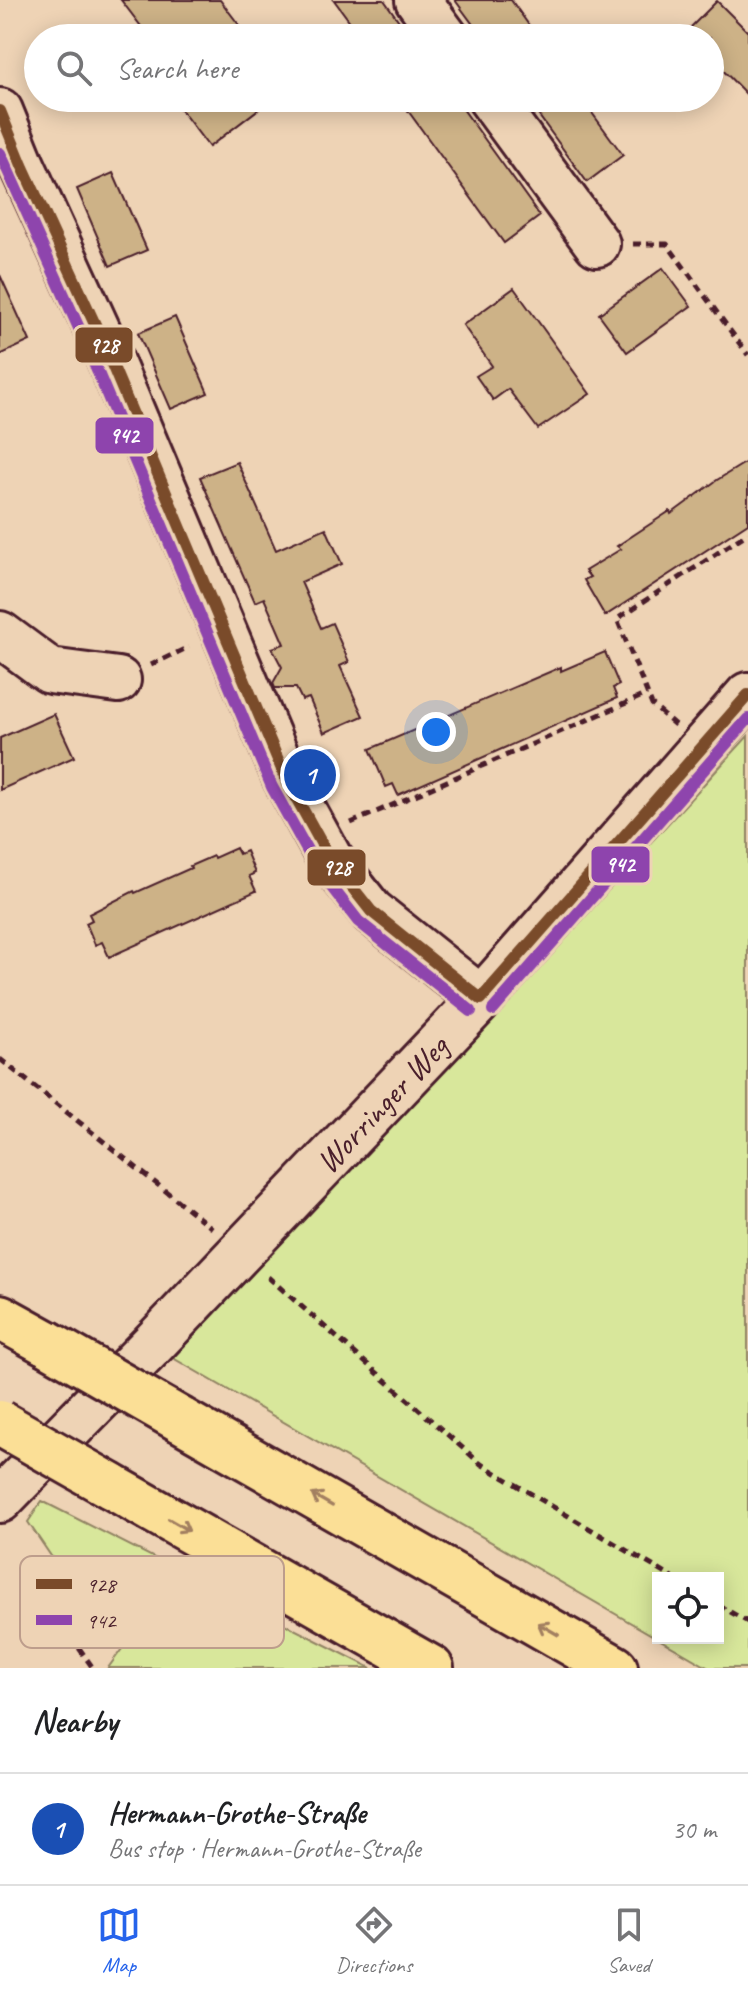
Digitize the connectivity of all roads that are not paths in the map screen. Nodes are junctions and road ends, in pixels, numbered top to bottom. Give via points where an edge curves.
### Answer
1 (418, 0) edge
2 (436, 24) edge
3 (0, 111) edge
4 (500, 112) edge
5 (11, 169) edge
6 (597, 244) road end
7 (0, 634) edge
8 (118, 680) road end
9 (748, 695) edge
10 (481, 999) junction
11 (0, 1317) edge
12 (0, 1423) edge
13 (0, 1500) edge
14 (234, 1556) edge
15 (284, 1584) edge
16 (431, 1668) edge
17 (615, 1668) edge

1 - 2 street
3 - 5 street
4 - 6 street
5 - 10 street via 98,331 286,779 317,838 371,911
7 - 8 street via 50,671
9 - 10 street, Worringer Weg
10 - 13 street, Worringer Weg
17 -> 11 highway, bridge
12 -> 14 highway, bridge
15 -> 16 highway, bridge

